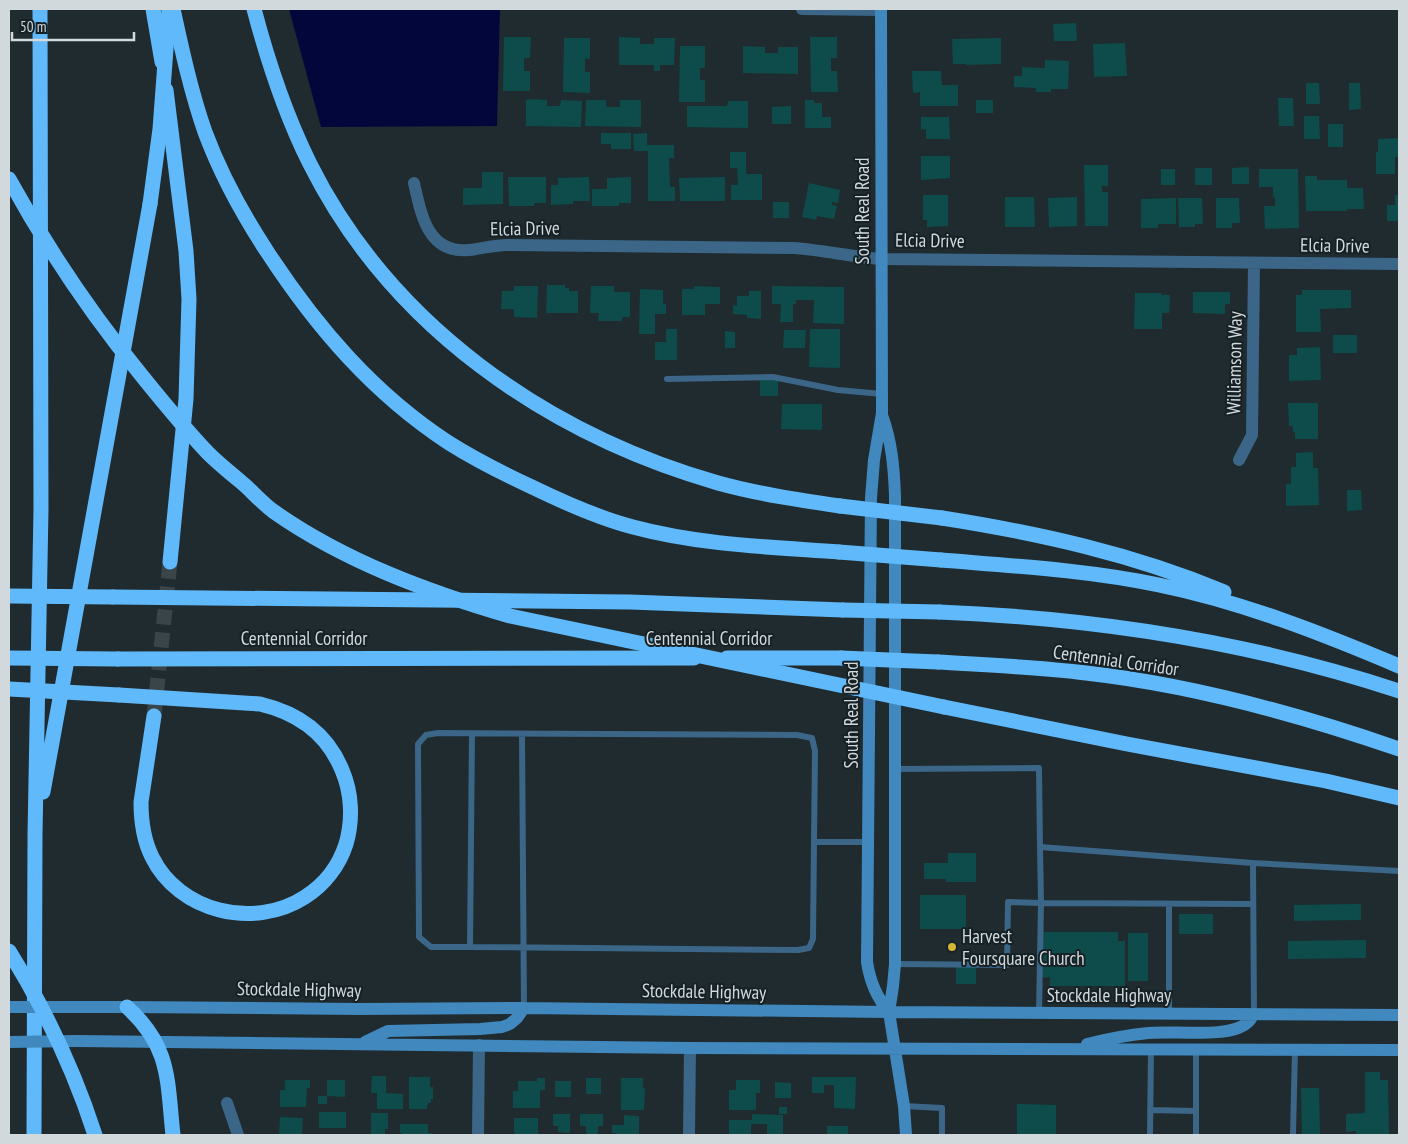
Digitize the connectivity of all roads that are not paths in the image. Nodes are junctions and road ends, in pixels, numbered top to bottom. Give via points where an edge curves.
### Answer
1 (40, 9) edge
2 (153, 9) edge
3 (171, 9) edge
4 (254, 9) edge
5 (802, 9) edge
6 (881, 9) edge
7 (9, 179) edge
8 (414, 183) dead end
9 (881, 259) junction
10 (1254, 263) junction
11 (1399, 264) edge
12 (667, 379) dead end
13 (882, 394) junction
14 (882, 413) junction
15 (1239, 460) dead end
16 (170, 562) tunnel mouth
17 (9, 596) edge
18 (1300, 626) junction
19 (9, 658) edge
20 (1399, 666) edge
21 (9, 689) edge
22 (1399, 691) edge
23 (154, 716) tunnel mouth
24 (472, 734) junction
25 (522, 734) junction
26 (1399, 749) edge
27 (895, 769) junction
28 (1399, 798) edge
29 (35, 835) junction
30 (814, 842) junction
31 (868, 842) junction
32 (1040, 847) junction
33 (1253, 863) junction
34 (1399, 871) edge
35 (1041, 903) junction
36 (1169, 904) junction
37 (1254, 904) junction
38 (470, 947) junction
39 (524, 947) junction
40 (9, 951) edge
41 (895, 964) junction
42 (127, 1006) junction
43 (9, 1007) edge
44 (524, 1008) junction
45 (889, 1012) junction
46 (1039, 1013) junction
47 (1169, 1014) junction
48 (1254, 1014) junction
49 (1399, 1015) edge
50 (9, 1042) edge
51 (156, 1042) junction
52 (360, 1044) junction
53 (479, 1045) junction
54 (690, 1048) junction
55 (894, 1048) junction
56 (1068, 1049) junction
57 (1151, 1049) junction
58 (1196, 1049) junction
59 (1295, 1049) junction
60 (1399, 1050) edge
61 (227, 1102) dead end
62 (904, 1106) junction
63 (1150, 1110) junction
64 (1196, 1111) junction
65 (34, 1135) edge
66 (95, 1135) edge
67 (173, 1135) edge
68 (238, 1135) edge
69 (478, 1135) edge
70 (689, 1135) edge
71 (906, 1135) edge
72 (942, 1135) edge
73 (1150, 1135) edge
74 (1196, 1135) edge
75 (1294, 1135) edge

1 - 29 highway via 41,509
2 - 16 highway via 181,204 188,299 186,399
3 - 18 highway, bridge via 205,133 243,213 281,273 329,337 362,372 398,405 476,460 565,503 647,531 694,540 1126,579 1202,595
3 - 29 highway, bridge via 150,204
4 - 18 highway, bridge via 294,130 326,192 355,238 417,312 453,345 535,404 597,437 680,472 780,498 942,518 1047,536 1176,573
5 - 6 street
6 - 9 main road, South Real Road
7 - 28 highway, bridge via 110,338 210,455 272,510 348,554 412,583 510,616
8 - 9 street, Elcia Drive via 428,230 444,246 456,250 507,245 794,248
9 - 10 street, Elcia Drive
9 - 13 main road, South Real Road
10 - 11 street, Elcia Drive
10 - 15 street, Williamson Way via 1252,435
12 - 13 lane via 773,377 838,390
13 - 14 main road, South Real Road
14 - 27 main road, South Real Road via 890,439 894,478
14 - 31 main road, South Real Road via 871,498
17 - 22 highway, Centennial Corridor, bridge via 630,602 1039,618 1210,642 1336,672
18 - 20 highway
19 - 26 highway, Centennial Corridor, bridge via 841,658 938,662 1138,680 1293,715
21 - 23 highway, bridge via 260,704 288,712 301,720 323,738 339,762 351,803 349,834 344,849 322,884 286,907 265,913 243,914 204,905 171,883 152,858 141,816
24 - 25 lane
24 - 38 lane
24 - 38 lane via 426,735 418,744 419,937 431,947
25 - 30 lane via 797,735 812,738 815,751
25 - 39 lane
27 - 32 lane via 1039,768
27 - 41 main road, South Real Road
29 - 65 highway
30 - 31 lane
30 - 39 lane via 813,939 809,948
31 - 45 main road, South Real Road via 867,962 874,989
32 - 33 lane
32 - 35 lane
33 - 34 lane
33 - 37 lane
35 - 36 lane
35 - 41 lane via 1008,902 1007,965
35 - 46 lane
36 - 37 lane
36 - 47 lane
37 - 48 lane
38 - 39 lane
39 - 44 lane
40 - 66 highway, bridge via 62,1048
41 - 45 main road, South Real Road
42 - 43 main road, Stockdale Highway, bridge
42 - 44 main road, Stockdale Highway
42 - 51 highway via 148,1028
44 - 45 main road, Stockdale Highway
44 - 52 main road via 517,1018 502,1027 388,1032
45 - 46 main road, Stockdale Highway
45 - 55 main road, South Real Road
46 - 47 main road, Stockdale Highway
47 - 48 main road, Stockdale Highway
48 - 49 main road, Stockdale Highway
48 - 56 main road via 1247,1024 1235,1030 1150,1032
50 - 51 main road, bridge
51 - 52 main road
51 - 67 highway via 166,1069
52 - 53 main road
53 - 54 main road
53 - 69 street
54 - 55 main road
54 - 70 street
55 - 56 main road
55 - 62 main road, South Real Road
56 - 57 main road
57 - 58 main road
57 - 63 lane
58 - 59 main road
58 - 64 lane
59 - 60 main road
59 - 75 lane
61 - 68 street
62 - 71 main road, South Real Road
62 - 72 lane via 942,1108
63 - 64 lane
63 - 73 lane
64 - 74 lane

